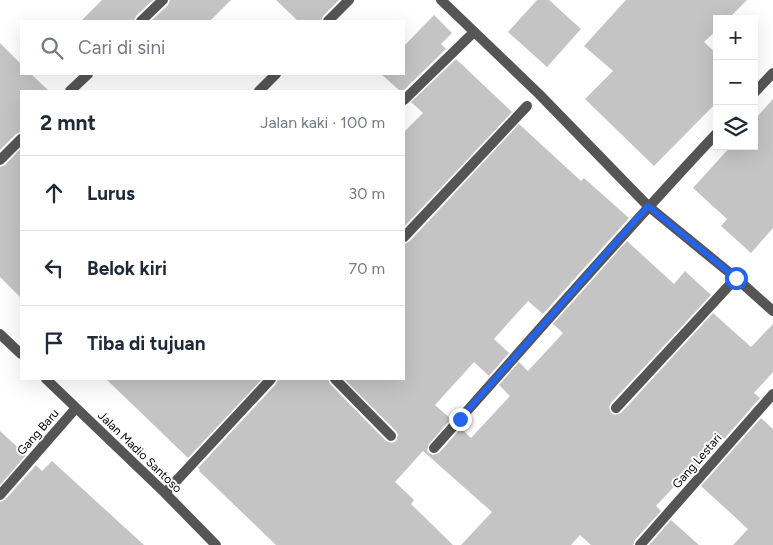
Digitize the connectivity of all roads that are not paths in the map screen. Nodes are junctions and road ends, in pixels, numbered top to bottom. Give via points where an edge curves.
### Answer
1 (163, 0) edge
2 (349, 0) edge
3 (442, 0) edge
4 (143, 20) edge
5 (329, 20) edge
6 (474, 32) junction
7 (773, 73) edge
8 (87, 75) edge
9 (275, 75) edge
10 (758, 89) edge
11 (71, 90) edge
12 (260, 90) edge
13 (405, 99) edge
14 (527, 106) dead end
15 (713, 137) edge
16 (20, 140) edge
17 (0, 160) edge
18 (648, 206) junction
19 (405, 236) edge
20 (736, 278) junction
21 (773, 311) edge
22 (0, 334) edge
23 (20, 353) edge
24 (47, 380) edge
25 (270, 380) edge
26 (336, 380) edge
27 (773, 394) edge
28 (76, 408) junction
29 (616, 408) dead end
30 (391, 436) dead end
31 (434, 448) dead end
32 (165, 493) junction
33 (0, 495) edge
34 (216, 545) edge
35 (640, 545) edge

1 - 4 street
2 - 5 street
3 - 6 street
6 - 13 street
6 - 18 street
7 - 10 street
8 - 11 street
9 - 12 street
14 - 19 street
15 - 18 street
16 - 17 street
18 - 20 street
18 - 31 street
20 - 21 street
20 - 29 street
22 - 23 street
24 - 28 street, Jalan Madio Santoso
25 - 32 street
26 - 30 street
27 - 35 street, Gang Lestari
28 - 32 street, Jalan Madio Santoso
28 - 33 street, Gang Baru
32 - 34 street, Jalan Madio Santoso

